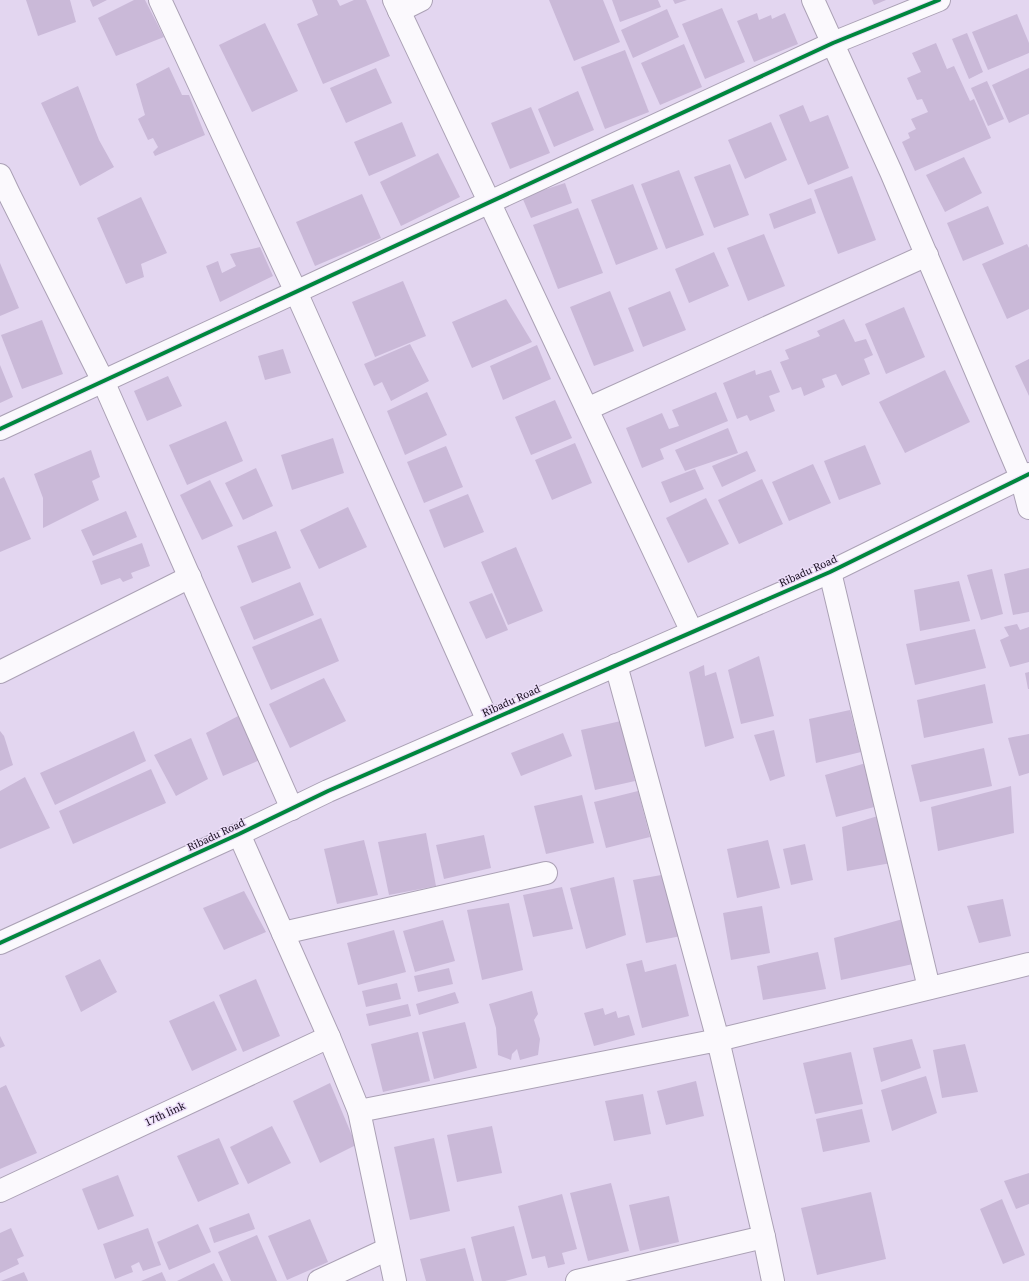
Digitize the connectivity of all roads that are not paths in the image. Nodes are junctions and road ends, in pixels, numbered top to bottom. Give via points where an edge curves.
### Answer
1 (160, 0) edge
2 (422, 0) edge
3 (813, 0) edge
4 (939, 0) edge
5 (396, 6) edge
6 (833, 43) junction
7 (0, 175) edge
8 (4, 196) edge
9 (489, 202) junction
10 (926, 255) junction
11 (296, 292) junction
12 (103, 381) junction
13 (587, 409) junction
14 (0, 429) edge
15 (1025, 475) edge
16 (1029, 508) edge
17 (830, 572) junction
18 (190, 577) junction
19 (692, 632) junction
20 (616, 665) junction
21 (0, 672) edge
22 (488, 721) junction
23 (292, 809) junction
24 (239, 834) junction
25 (546, 873) dead end
26 (283, 933) junction
27 (0, 943) edge
28 (1029, 964) edge
29 (929, 988) junction
30 (329, 1037) junction
31 (718, 1040) junction
32 (359, 1111) junction
33 (0, 1191) edge
34 (764, 1237) junction
35 (388, 1249) junction
36 (319, 1281) edge
37 (395, 1281) edge
38 (577, 1281) edge
39 (773, 1281) edge

1 - 11 street
2 - 5 street
3 - 6 street
4 - 6 street
5 - 9 street
6 - 9 street
6 - 10 street
7 - 8 street
8 - 12 street
9 - 11 street
9 - 13 street
10 - 13 street
10 - 15 street
11 - 12 street
11 - 22 street
12 - 14 street
12 - 18 street
13 - 19 street
15 - 16 street
15 - 17 street, Ribadu Road
17 - 19 street, Ribadu Road
17 - 29 street
18 - 21 street
18 - 23 street
19 - 20 street, Ribadu Road
20 - 22 street, Ribadu Road
20 - 31 street
22 - 23 street, Ribadu Road
23 - 24 street, Ribadu Road
24 - 26 street
24 - 27 street, Ribadu Road
25 - 26 street
26 - 30 street
28 - 29 street
29 - 31 street
30 - 32 street
30 - 33 street, 17th link
31 - 32 street
31 - 34 street
32 - 35 street
34 - 38 street
34 - 39 street
35 - 36 street
35 - 37 street

